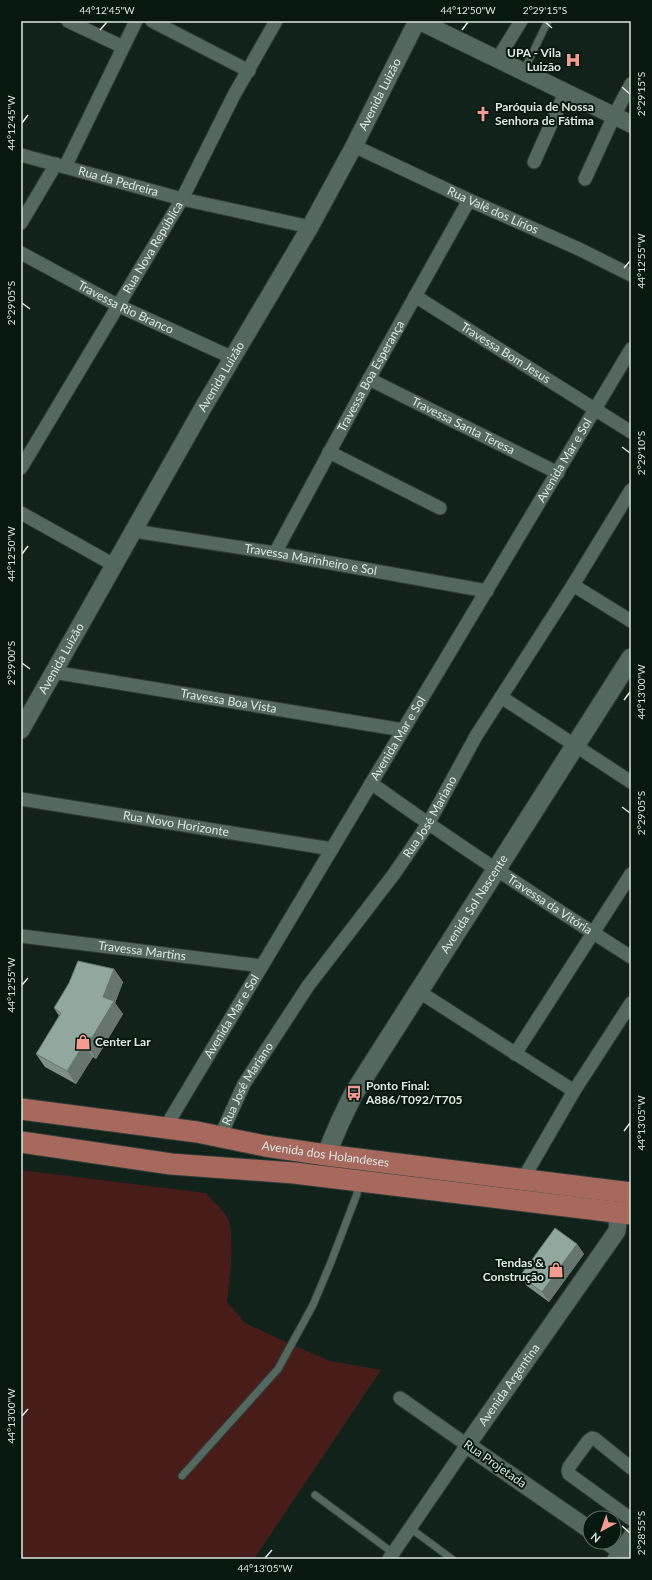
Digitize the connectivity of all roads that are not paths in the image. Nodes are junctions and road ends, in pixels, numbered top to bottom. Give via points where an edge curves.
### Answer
1 (68, 21) edge
2 (136, 21) edge
3 (152, 21) edge
4 (276, 21) edge
5 (418, 21) edge
6 (521, 21) edge
7 (548, 21) edge
8 (123, 47) junction
9 (497, 60) junction
10 (249, 71) junction
11 (523, 72) junction
12 (631, 84) edge
13 (564, 92) junction
14 (614, 116) junction
15 (631, 124) edge
16 (354, 146) junction
17 (21, 155) edge
18 (534, 162) dead end
19 (60, 166) junction
20 (585, 179) dead end
21 (182, 199) junction
22 (469, 200) junction
23 (21, 223) edge
24 (310, 226) junction
25 (21, 252) edge
26 (631, 275) edge
27 (415, 296) junction
28 (118, 306) junction
29 (631, 349) edge
30 (233, 358) junction
31 (369, 379) junction
32 (596, 409) junction
33 (631, 432) edge
34 (329, 452) junction
35 (21, 468) edge
36 (558, 473) junction
37 (631, 490) edge
38 (440, 508) dead end
39 (21, 513) edge
40 (134, 531) junction
41 (275, 553) junction
42 (114, 565) junction
43 (573, 584) junction
44 (487, 591) junction
45 (631, 621) edge
46 (631, 658) edge
47 (53, 672) junction
48 (501, 697) junction
49 (21, 730) edge
50 (403, 730) junction
51 (575, 747) junction
52 (631, 782) edge
53 (371, 783) junction
54 (21, 799) edge
55 (428, 824) junction
56 (332, 849) junction
57 (496, 870) junction
58 (631, 874) edge
59 (593, 932) junction
60 (21, 936) edge
61 (631, 957) edge
62 (262, 966) junction
63 (418, 991) junction
64 (631, 1003) edge
65 (515, 1054) junction
66 (574, 1091) junction
67 (21, 1108) edge
68 (165, 1128) junction
69 (220, 1137) junction
70 (21, 1142) edge
71 (326, 1155) junction
72 (523, 1179) junction
73 (358, 1181) junction
74 (631, 1193) edge
75 (609, 1211) junction
76 (631, 1214) edge
77 (400, 1398) dead end
78 (467, 1446) junction
79 (631, 1468) edge
80 (182, 1476) dead end
81 (315, 1495) dead end
82 (631, 1519) edge
83 (582, 1525) edge
84 (410, 1528) junction
85 (631, 1534) edge
86 (618, 1552) edge
87 (391, 1556) edge
88 (452, 1559) edge

1 - 8 street
2 - 8 street
3 - 10 street
4 - 10 street, Rua Nova República
5 - 9 street
5 - 16 street, Avenida Luizão
6 - 9 street
7 - 11 lane
8 - 19 street
9 - 11 street
10 - 21 street, Rua Nova República via 234,95
11 - 13 street
12 - 14 street
13 - 14 street
13 - 18 street
14 - 15 street
14 - 20 street
16 - 22 street, Rua Valê dos Lírios
16 - 24 street, Avenida Luizão
17 - 19 street, Rua da Pedreira
19 - 21 street, Rua da Pedreira
19 - 23 street
21 - 24 street, Rua da Pedreira
21 - 28 street, Rua Nova República
22 - 26 street, Rua Valê dos Lírios
22 - 27 street, Travessa Boa Esperança
24 - 30 street, Avenida Luizão
25 - 28 street, Travessa Rio Branco
27 - 31 street, Travessa Boa Esperança
27 - 32 street, Travessa Bom Jesus
28 - 30 street, Travessa Rio Branco
28 - 35 street, Rua Nova República
29 - 32 street, Avenida Mar e Sol
30 - 40 street, Avenida Luizão
31 - 34 street, Travessa Boa Esperança
31 - 36 street, Travessa Santa Teresa
32 - 33 street, Travessa Bom Jesus
32 - 36 street, Avenida Mar e Sol
34 - 38 street
34 - 41 street, Travessa Boa Esperança
36 - 44 street, Avenida Mar e Sol
37 - 43 street, Rua José Mariano
39 - 42 street
40 - 41 street, Travessa Marinheiro e Sol
40 - 42 street, Avenida Luizão
41 - 44 street, Travessa Marinheiro e Sol
42 - 47 street, Avenida Luizão
43 - 45 street
43 - 48 street, Rua José Mariano
44 - 50 street, Avenida Mar e Sol
46 - 51 main road, Avenida Sol Nascente
47 - 49 street, Avenida Luizão
47 - 50 street, Travessa Boa Vista
48 - 51 street
48 - 55 street, Rua José Mariano via 476,736
50 - 53 street, Avenida Mar e Sol
51 - 52 street
51 - 57 main road, Avenida Sol Nascente
53 - 55 street, Travessa da Vitória
53 - 56 street, Avenida Mar e Sol
54 - 56 street, Rua Novo Horizonte
55 - 57 street, Travessa da Vitória
55 - 69 street, Rua José Mariano via 394,874 308,986 244,1084
56 - 62 street, Avenida Mar e Sol
57 - 59 street, Travessa da Vitória
57 - 63 main road, Avenida Sol Nascente
58 - 59 street
59 - 61 street, Travessa da Vitória
59 - 65 street
60 - 62 street, Travessa Martins
62 - 68 street, Avenida Mar e Sol
63 - 65 street
63 - 71 main road, Avenida Sol Nascente via 354,1093
64 - 66 street
65 - 66 street
66 - 72 street
67 - 68 main road, Avenida dos Holandeses
68 - 69 main road, Avenida dos Holandeses
69 - 71 main road, Avenida dos Holandeses
70 - 73 main road, Avenida dos Holandeses via 170,1164 259,1170
71 - 72 main road, Avenida dos Holandeses
72 - 74 main road, Avenida dos Holandeses
73 - 75 main road, Avenida dos Holandeses
73 - 80 lane via 357,1194 313,1305 278,1369
75 - 76 main road, Avenida dos Holandeses
75 - 78 street, Avenida Argentina via 618,1222 617,1231
77 - 78 street, Rua Projetada
78 - 83 street, Rua Projetada
78 - 84 street, Avenida Argentina
79 - 82 street via 592,1438 568,1471
81 - 87 lane
84 - 87 street, Avenida Argentina
84 - 88 lane
85 - 86 street

